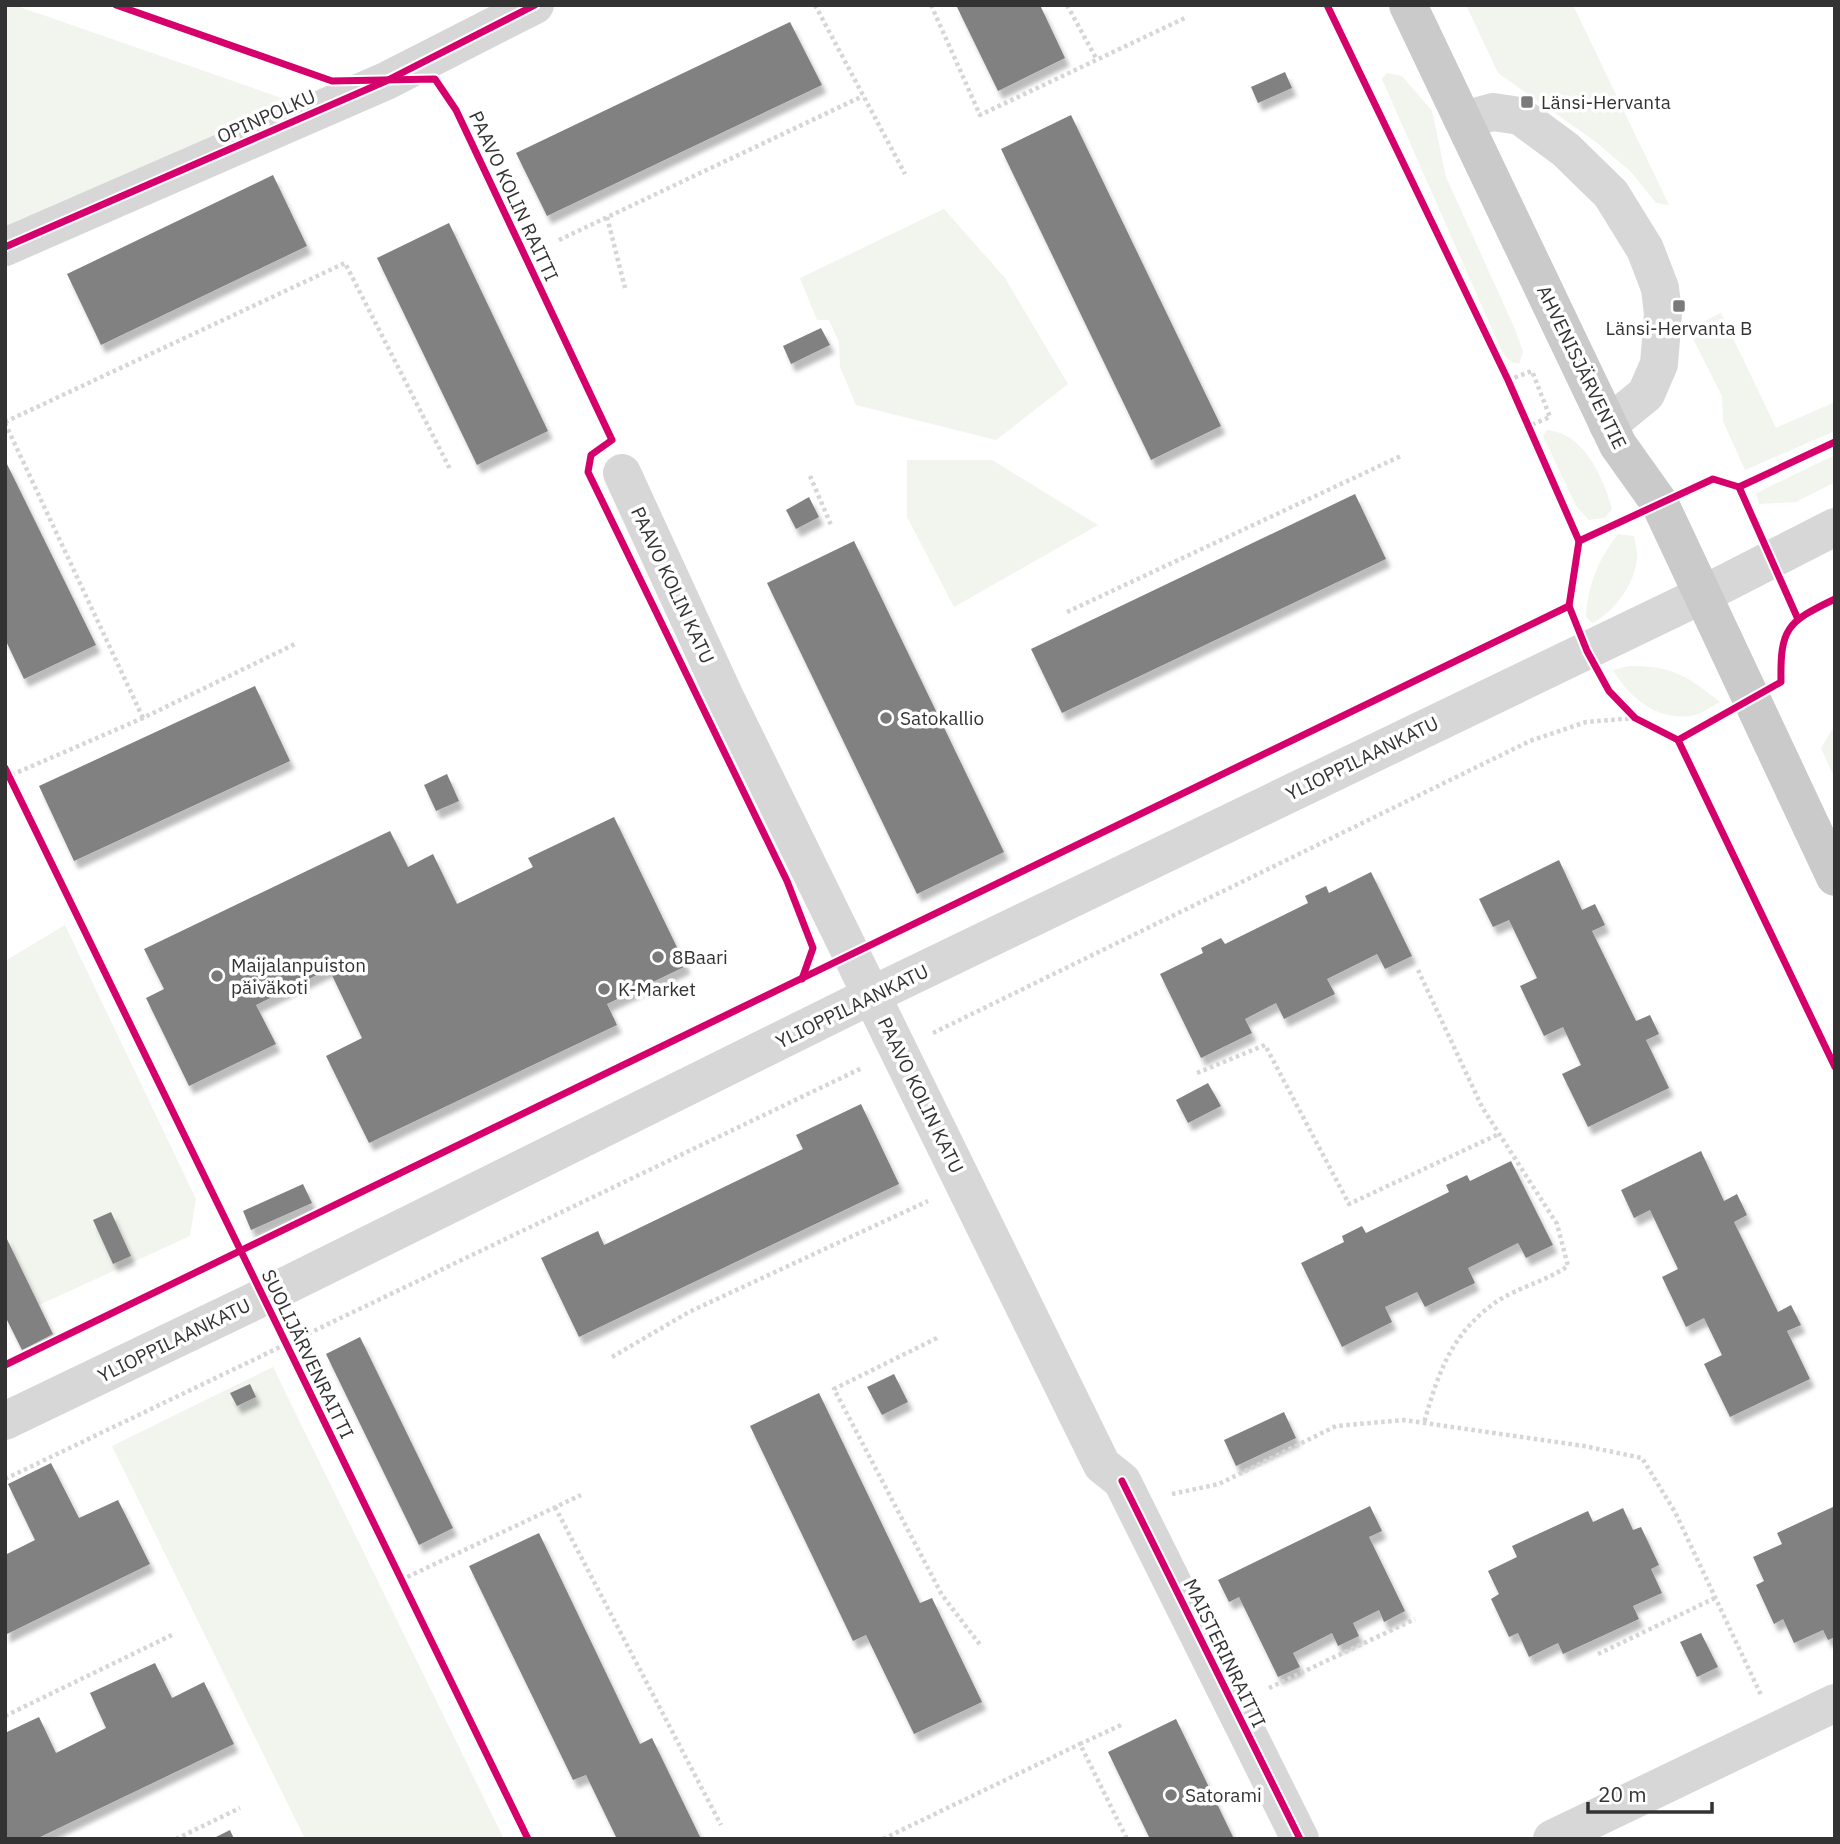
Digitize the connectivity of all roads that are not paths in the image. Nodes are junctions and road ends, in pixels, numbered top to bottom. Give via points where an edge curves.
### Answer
1 (535, 5) edge
2 (1408, 5) edge
3 (1463, 120) junction
4 (5, 247) edge
5 (1608, 425) junction
6 (622, 473) dead end
7 (1835, 527) edge
8 (1702, 595) junction
9 (1835, 877) edge
10 (872, 995) junction
11 (5, 1421) edge
12 (1122, 1482) joint
13 (1835, 1703) edge
14 (1300, 1839) edge
15 (1552, 1839) edge

1 - 4 street, OPINPOLKU via 386,81
2 - 3 main road, AHVENISJÄRVENTIE
3 - 5 main road, AHVENISJÄRVENTIE
3 - 5 street via 1493,112 1520,116 1566,150 1611,194 1645,248 1660,288 1659,364 1646,394
5 - 8 main road, AHVENISJÄRVENTIE via 1660,504
6 - 10 street, PAAVO KOLIN KATU via 724,695
7 - 8 street, YLIOPPILAANKATU
8 - 9 main road, AHVENISJÄRVENTIE
8 - 10 street, YLIOPPILAANKATU
10 - 11 street, YLIOPPILAANKATU
10 - 12 street, PAAVO KOLIN KATU via 1102,1465
12 - 14 street, MAISTERINRAITTI
13 - 15 street

